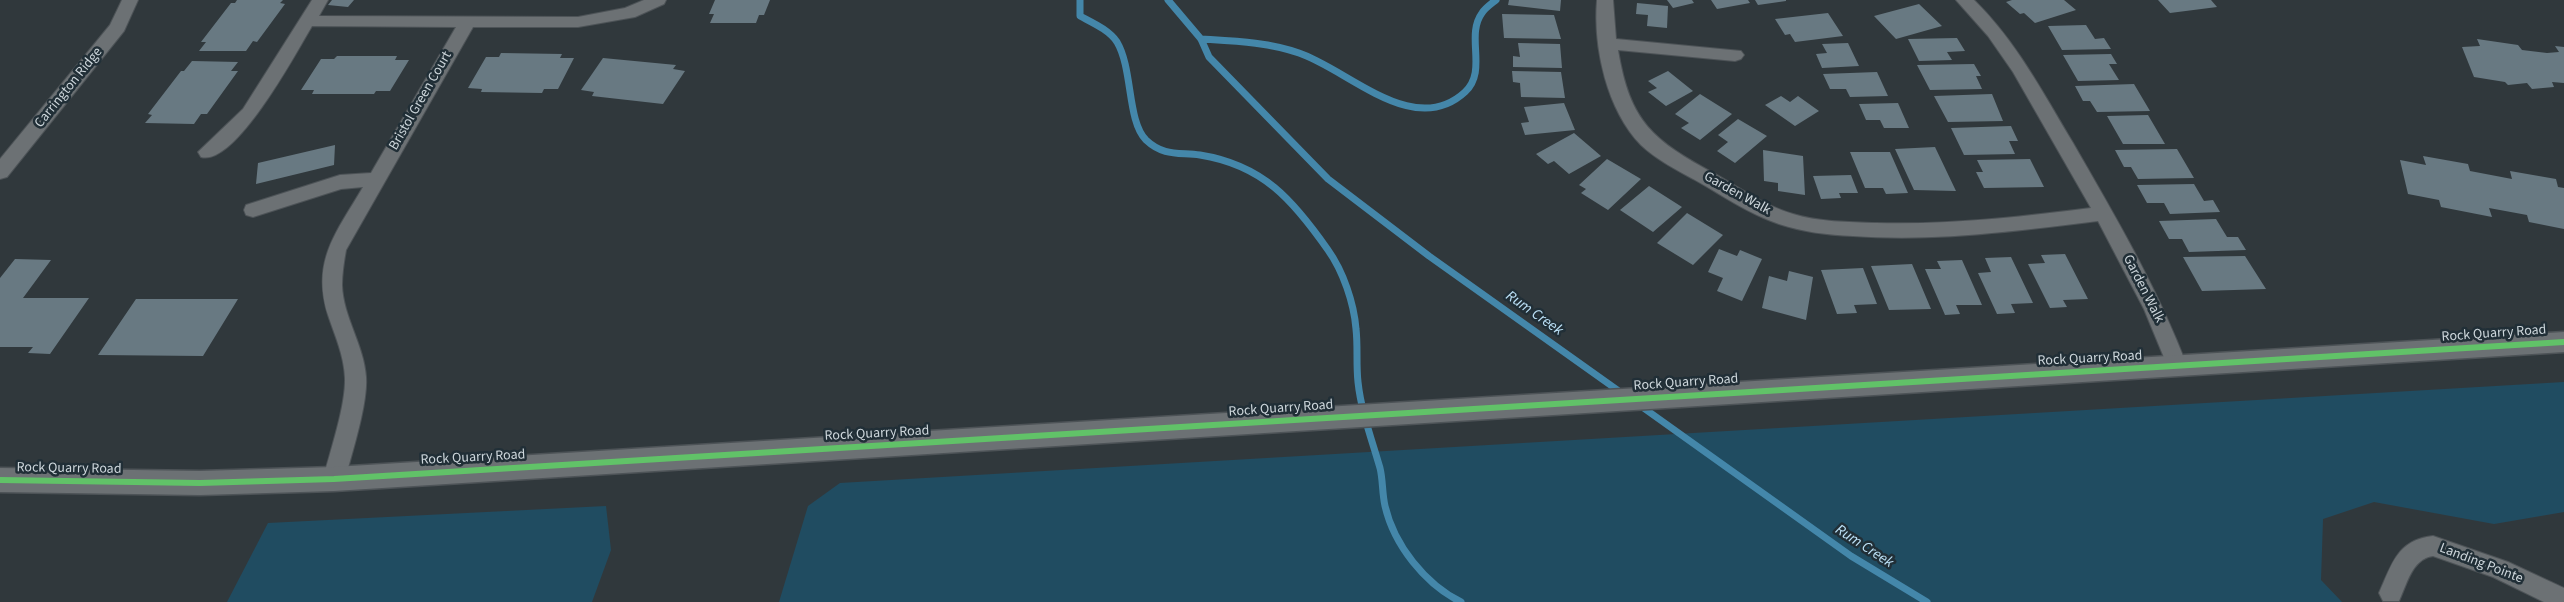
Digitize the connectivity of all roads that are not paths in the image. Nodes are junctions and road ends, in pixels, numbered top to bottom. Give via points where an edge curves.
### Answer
1 (130, 0) edge
2 (320, 0) edge
3 (614, 0) edge
4 (658, 0) edge
5 (1605, 0) edge
6 (1964, 0) edge
7 (606, 19) junction
8 (308, 21) junction
9 (467, 22) junction
10 (1608, 44) junction
11 (1735, 55) dead end
12 (207, 152) dead end
13 (0, 172) edge
14 (374, 180) junction
15 (253, 210) dead end
16 (2104, 213) junction
17 (2564, 342) edge
18 (2177, 366) junction
19 (334, 478) junction
20 (0, 480) edge
21 (2391, 594) dead end
22 (2564, 600) edge

1 - 13 street, Carrington Ridge via 118,27
2 - 8 street
3 - 7 street
4 - 7 street
5 - 10 street, Garden Walk
6 - 16 street, Garden Walk via 1983,17 2019,67
7 - 9 street
8 - 9 street
8 - 12 street via 249,113 228,136
9 - 14 street, Bristol Green Court
10 - 11 street
10 - 16 street, Garden Walk via 1616,89 1645,139 1670,158 1761,210 1787,219 1828,228 1899,231 2001,226
14 - 15 street via 340,182
14 - 19 street, Bristol Green Court via 336,250 332,285 338,314 351,348 356,379
16 - 18 street, Garden Walk via 2167,335
17 - 18 street, Rock Quarry Road
18 - 19 street, Rock Quarry Road
19 - 20 street, Rock Quarry Road via 200,483
21 - 22 street, Landing Pointe via 2411,552 2423,546 2433,546 2500,569

